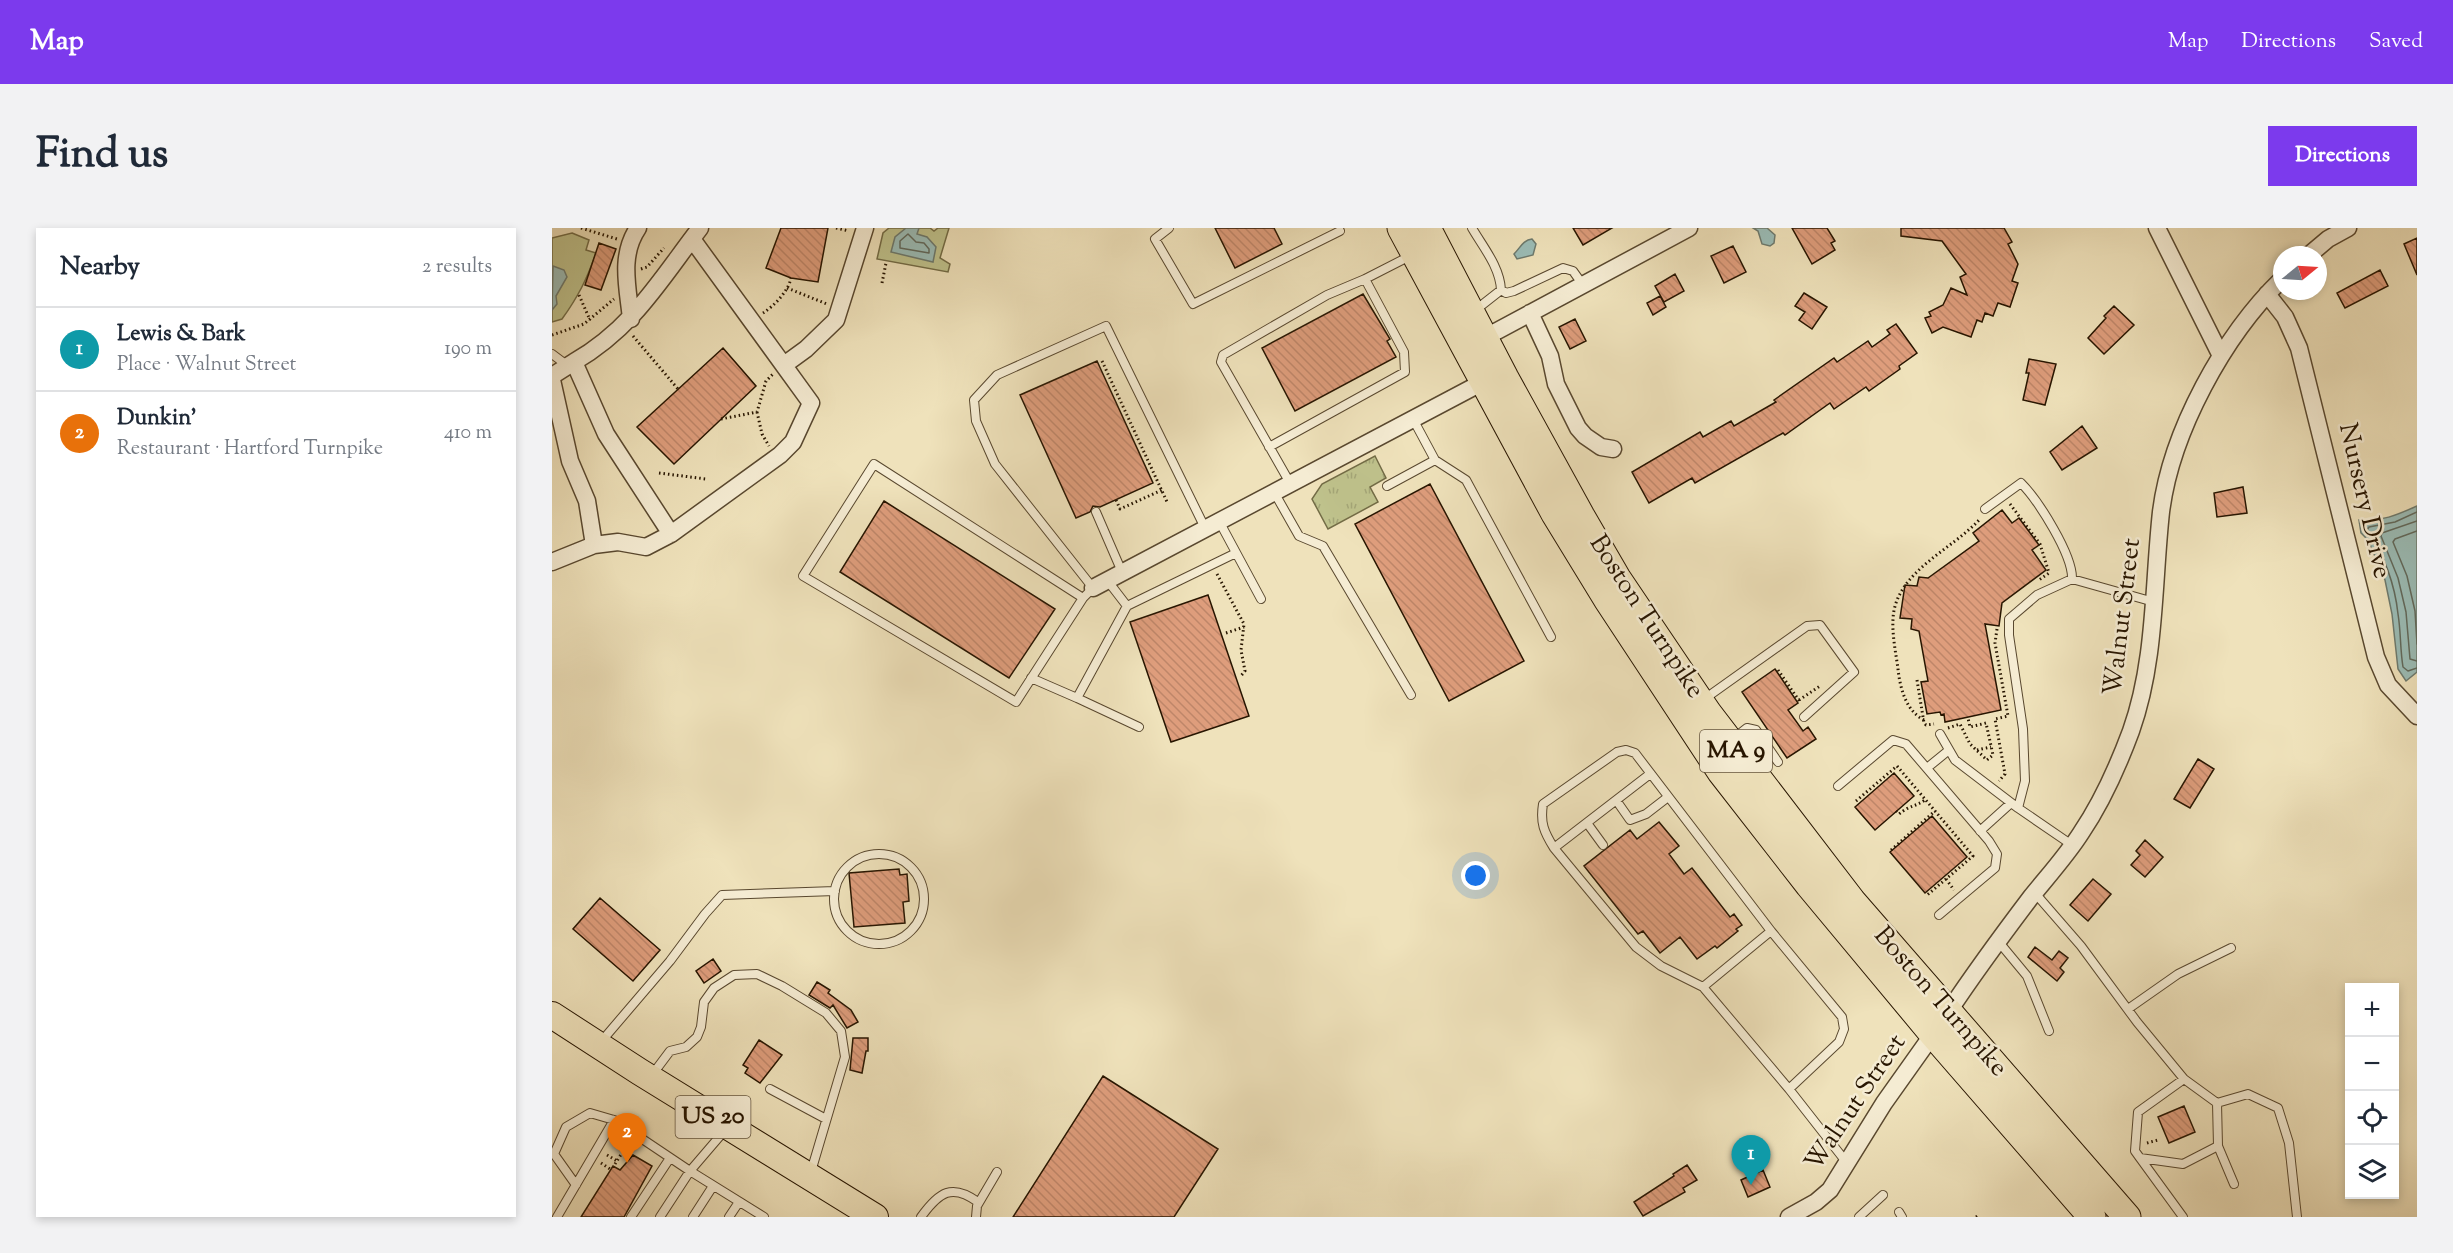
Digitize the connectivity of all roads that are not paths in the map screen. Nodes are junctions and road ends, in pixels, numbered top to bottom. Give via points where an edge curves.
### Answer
1 (865, 228) edge
2 (1169, 228) edge
3 (1401, 228) edge
4 (1427, 228) edge
5 (1472, 228) edge
6 (1689, 228) edge
7 (2157, 228) edge
8 (2348, 228) edge
9 (1340, 231) dead end
10 (696, 233) edge
11 (633, 235) edge
12 (2320, 246) edge
13 (1415, 254) junction
14 (1365, 279) junction
15 (1582, 285) junction
16 (2273, 288) edge
17 (1501, 290) junction
18 (2267, 294) junction
19 (1530, 313) junction
20 (1471, 314) junction
21 (628, 322) junction
22 (1484, 338) junction
23 (552, 354) edge
24 (2221, 356) junction
25 (571, 364) junction
26 (784, 365) junction
27 (552, 378) edge
28 (1483, 382) junction
29 (1413, 418) junction
30 (1269, 447) junction
31 (1613, 449) dead end
32 (1435, 460) junction
33 (1290, 483) junction
34 (1387, 486) dead end
35 (1274, 491) junction
36 (1985, 509) road end
37 (1096, 512) dead end
38 (1212, 524) junction
39 (671, 534) junction
40 (594, 545) junction
41 (1236, 553) junction
42 (552, 562) edge
43 (1122, 572) junction
44 (2072, 579) junction
45 (1094, 589) junction
46 (1261, 599) dead end
47 (2154, 602) junction
48 (1127, 606) junction
49 (1551, 637) dead end
50 (1031, 678) junction
51 (1411, 694) dead end
52 (1077, 698) junction
53 (1701, 702) junction
54 (1806, 715) road end
55 (2417, 716) edge
56 (1139, 727) dead end
57 (1940, 734) dead end
58 (1729, 742) junction
59 (1949, 750) junction
60 (1778, 762) dead end
61 (1927, 768) junction
62 (1650, 774) junction
63 (1838, 786) dead end
64 (1668, 797) junction
65 (1616, 800) junction
66 (2015, 806) junction
67 (1587, 823) junction
68 (1980, 831) junction
69 (1603, 845) dead end
70 (2072, 845) junction
71 (1554, 848) junction
72 (835, 891) junction
73 (2035, 893) junction
74 (1940, 915) dead end
75 (1771, 930) junction
76 (1998, 940) junction
77 (2231, 948) dead end
78 (1703, 987) junction
79 (2128, 1009) junction
80 (1949, 1011) junction
81 (553, 1019) edge
82 (2049, 1030) dead end
83 (1933, 1034) junction
84 (598, 1046) junction
85 (649, 1078) junction
86 (2184, 1079) junction
87 (770, 1089) dead end
88 (1789, 1089) junction
89 (2217, 1103) junction
90 (826, 1119) junction
91 (614, 1120) junction
92 (728, 1126) junction
93 (2218, 1146) junction
94 (553, 1156) edge
95 (669, 1158) junction
96 (2140, 1158) junction
97 (1848, 1163) junction
98 (690, 1172) junction
99 (997, 1172) dead end
100 (810, 1175) junction
101 (2234, 1184) dead end
102 (576, 1185) junction
103 (713, 1186) junction
104 (1882, 1195) dead end
105 (739, 1202) junction
106 (978, 1202) junction
107 (552, 1212) edge
108 (556, 1217) edge
109 (631, 1217) edge
110 (660, 1217) edge
111 (693, 1217) edge
112 (729, 1217) edge
113 (764, 1217) edge
114 (875, 1217) edge
115 (921, 1217) edge
116 (976, 1217) edge
117 (1789, 1217) edge
118 (1859, 1217) edge
119 (2092, 1217) edge
120 (2127, 1217) edge
121 (2183, 1217) edge
122 (2297, 1217) edge

1 - 26 street via 841,309 831,327
2 - 9 lane via 1155,239 1193,304
3 - 13 highway, Boston Turnpike / MA 9
4 - 20 highway, Boston Turnpike / MA 9
5 - 17 lane via 1495,268
6 - 15 street
7 - 24 street
8 - 12 street
10 - 21 street
10 - 26 street
11 - 21 street via 626,267
13 - 14 lane
13 - 28 highway, Boston Turnpike / MA 9
14 - 30 lane via 1404,352 1405,372
14 - 30 lane via 1327,295 1223,355 1221,362
15 - 17 lane via 1573,271 1563,268 1514,291
15 - 19 street
16 - 18 street, Walnut Street
17 - 20 lane
18 - 24 street, Walnut Street via 2243,321
18 - 55 street, Nursery Drive via 2285,317 2299,348 2376,657 2388,685
19 - 22 street
19 - 31 street via 1550,356 1556,384 1578,428 1592,442
20 - 22 highway, Boston Turnpike / MA 9
21 - 25 street
22 - 53 highway, Boston Turnpike / MA 9 via 1617,578
23 - 25 lane
24 - 47 street, Walnut Street via 2185,425 2167,478
25 - 27 street
25 - 39 street via 606,434
26 - 39 street via 811,403 793,442 777,458
27 - 40 street via 570,460 587,501
28 - 29 street
28 - 83 highway, Boston Turnpike / MA 9 via 1580,556 1722,772 1787,859
29 - 32 lane
29 - 33 street
30 - 33 lane
32 - 34 lane
32 - 49 lane via 1466,480
33 - 35 street
35 - 38 street
35 - 51 lane via 1299,536 1323,546
36 - 44 lane via 2021,483 2034,496 2073,567
37 - 43 lane
38 - 41 lane
38 - 43 street
38 - 45 lane via 1106,326 997,375 974,400 976,421 995,464
39 - 40 street via 646,547 618,542
40 - 42 street
41 - 46 lane
41 - 48 lane
43 - 45 street
44 - 47 lane
44 - 66 lane via 2037,595 2009,619 2023,729 2025,781
45 - 48 lane
45 - 50 lane
45 - 50 lane via 874,464 803,576 1016,702
47 - 70 street, Walnut Street via 2146,675 2132,729 2100,802
48 - 52 lane
50 - 52 lane
52 - 56 lane
53 - 54 lane via 1807,626 1820,625 1854,672
53 - 58 highway, Boston Turnpike / MA 9
57 - 59 lane
58 - 60 lane via 1747,728 1756,730
58 - 80 highway, Boston Turnpike / MA 9 via 1852,902
59 - 61 lane
59 - 66 lane via 1955,760
61 - 63 lane via 1905,744 1893,740
61 - 68 lane
62 - 64 lane
62 - 65 lane
62 - 71 lane via 1635,753 1617,752 1543,804 1543,830
64 - 65 lane via 1646,814 1630,820
64 - 75 lane
65 - 67 lane
66 - 68 lane
66 - 70 lane
67 - 69 lane
67 - 71 lane
68 - 74 lane via 1997,854 1995,868
70 - 73 street, Walnut Street
71 - 78 lane via 1636,947 1661,966
72 - 72 lane via 840,920 849,932 877,944 906,935 923,910 921,880 907,864 888,854 874,854 854,862 840,877
72 - 84 lane via 722,895
73 - 76 street, Walnut Street
73 - 79 lane
75 - 78 lane
75 - 88 lane via 1842,1017 1844,1029 1839,1042
76 - 80 street, Walnut Street
76 - 82 lane via 2027,976
77 - 79 lane via 2178,975
78 - 88 lane
79 - 86 lane
80 - 120 highway, Boston Turnpike / MA 9
81 - 84 main road, US 20
83 - 97 street, Walnut Street via 1893,1088
83 - 119 highway, Boston Turnpike / MA 9
84 - 85 main road, US 20
85 - 90 lane via 670,1051 686,1047 697,1037 704,1002 714,988 734,975 757,974 826,1012 841,1030 845,1057
85 - 92 main road, US 20
86 - 89 lane
86 - 96 lane via 2138,1112 2135,1151
87 - 90 lane
88 - 97 lane
89 - 93 lane
89 - 122 lane via 2248,1094 2278,1108 2289,1143
90 - 100 lane
91 - 94 lane via 590,1113 566,1127
91 - 95 lane
91 - 102 lane
92 - 98 lane
92 - 100 main road, US 20
93 - 96 lane via 2183,1164
93 - 101 lane
94 - 102 lane
95 - 98 lane
95 - 109 lane
96 - 121 lane
97 - 117 street, Walnut Street via 1830,1190
98 - 103 lane
98 - 110 lane
99 - 106 lane
100 - 114 main road, US 20
102 - 108 lane
103 - 105 lane
103 - 111 lane
104 - 118 lane
105 - 112 lane
105 - 113 lane
106 - 115 lane via 964,1192 954,1191 935,1201
106 - 116 lane
107 - 108 lane

